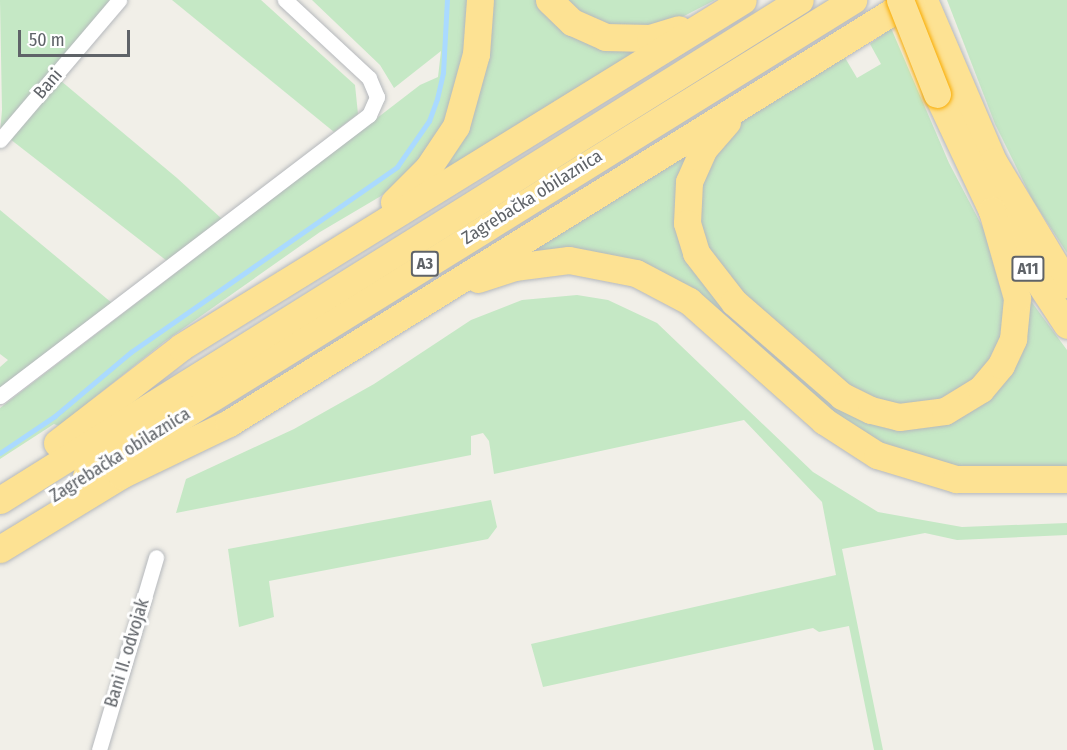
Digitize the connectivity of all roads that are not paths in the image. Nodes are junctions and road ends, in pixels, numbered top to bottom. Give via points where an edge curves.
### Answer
1 (119, 0) edge
2 (285, 0) edge
3 (480, 0) edge
4 (549, 0) edge
5 (730, 0) edge
6 (743, 0) edge
7 (800, 0) edge
8 (853, 0) edge
9 (900, 0) edge
10 (911, 0) edge
11 (924, 0) edge
12 (946, 88) junction
13 (764, 90) junction
14 (0, 140) edge
15 (1003, 205) junction
16 (327, 255) junction
17 (1067, 263) edge
18 (1067, 284) edge
19 (1067, 325) edge
20 (356, 342) junction
21 (0, 396) edge
22 (1067, 479) edge
23 (0, 481) edge
24 (0, 500) edge
25 (0, 532) edge
26 (0, 549) edge
27 (156, 557) dead end
28 (99, 750) edge

1 - 14 street, Bani
2 - 21 street via 369,78 377,97 369,115
3 - 16 highway via 468,93 443,148 395,202
4 - 5 highway via 589,32 629,40 673,32
6 - 16 highway
7 - 24 highway, Zagrebačka obilaznica / A3
8 - 25 highway, Zagrebačka obilaznica / A3
9 - 12 highway, A11, bridge
10 - 13 highway
11 - 12 highway, A11
12 - 15 highway, A11
13 - 15 highway via 716,134 695,162 687,201 691,239 705,268 734,302 857,404 899,417 930,415 969,398 1001,365 1013,339 1017,298
13 - 20 highway
15 - 17 highway via 1042,225
15 - 18 highway, A11
15 - 19 highway, A11
16 - 23 highway via 164,359 81,426
20 - 22 highway via 380,338 455,290 514,267 569,260 617,266 656,282 689,302 824,421 877,455 956,479
20 - 26 highway via 229,423 121,476
27 - 28 street, Bani II. odvojak

